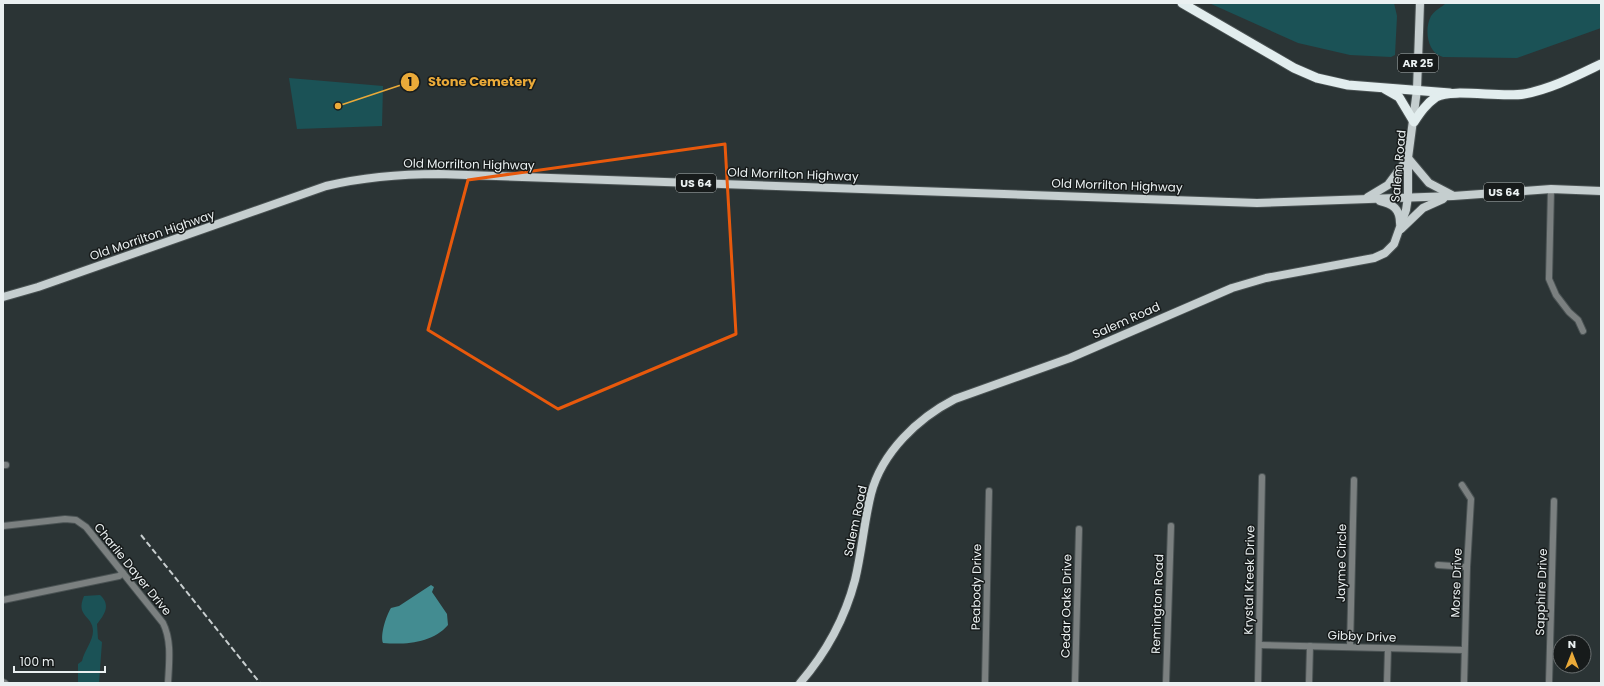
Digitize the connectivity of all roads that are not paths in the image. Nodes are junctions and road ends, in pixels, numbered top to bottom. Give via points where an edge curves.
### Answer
1 (1182, 3) edge
2 (1420, 3) edge
3 (1601, 64) edge
4 (1370, 86) junction
5 (1417, 90) junction
6 (1450, 93) junction
7 (1414, 122) junction
8 (1408, 158) junction
9 (1550, 189) junction
10 (1601, 190) edge
11 (1453, 196) junction
12 (1408, 197) junction
13 (1367, 198) junction
14 (1400, 230) junction
15 (3, 297) edge
16 (1583, 331) dead end
17 (1262, 477) dead end
18 (1354, 480) dead end
19 (1462, 485) dead end
20 (989, 491) dead end
21 (1554, 501) dead end
22 (3, 526) edge
23 (1171, 526) dead end
24 (1079, 529) dead end
25 (1438, 565) dead end
26 (1467, 567) junction
27 (123, 573) junction
28 (3, 600) edge
29 (1260, 645) junction
30 (1310, 646) junction
31 (1350, 647) junction
32 (1388, 648) junction
33 (1464, 650) junction
34 (168, 683) edge
35 (800, 683) edge
36 (985, 683) edge
37 (1076, 683) edge
38 (1166, 683) edge
39 (1258, 683) edge
40 (1309, 683) edge
41 (1387, 683) edge
42 (1464, 683) edge
43 (1549, 683) edge

1 - 4 highway via 1307,74 1335,82
2 - 5 main road, Salem Road / AR 25
3 - 6 highway via 1550,87 1524,94 1502,96
4 - 5 highway
4 - 7 highway via 1395,94
5 - 6 highway
5 - 7 main road, Salem Road / AR 25
6 - 7 highway via 1440,95 1429,103
7 - 8 main road, Salem Road / AR 25
8 - 11 main road via 1429,183
8 - 12 main road, Salem Road / AR 25
8 - 13 main road via 1388,185
9 - 10 main road, Old Morrilton Highway / US 64
9 - 11 main road, Old Morrilton Highway / US 64
9 - 16 street via 1549,279 1556,295 1578,320
11 - 12 main road, Old Morrilton Highway / US 64
11 - 14 main road via 1428,205
12 - 13 main road, Old Morrilton Highway / US 64
12 - 14 main road, Salem Road
13 - 14 main road via 1393,205 1399,214
13 - 15 main road, Old Morrilton Highway / US 64 via 1257,203 471,175 386,175 321,188
14 - 35 main road, Salem Road via 1394,244 1374,258 1266,278 1232,288 1070,358 973,392 940,407 893,450 878,474 848,602 827,648
17 - 29 street, Krystal Kreek Drive
18 - 31 street, Jayme Circle
19 - 26 street, Morse Drive via 1471,499
20 - 36 street, Peabody Drive
21 - 43 street, Sapphire Drive
22 - 27 street, Charlie Dayer Drive via 51,519 76,520 86,527
23 - 38 street, Remington Road
24 - 37 street, Cedar Oaks Drive
25 - 26 street
26 - 33 street, Morse Drive
27 - 28 street via 119,576
27 - 34 street, Charlie Dayer Drive via 157,614 168,632
29 - 30 street, Gibby Drive
29 - 39 street, Krystal Kreek Drive
30 - 31 street, Gibby Drive
30 - 40 street
31 - 32 street, Gibby Drive
32 - 33 street, Gibby Drive
32 - 41 street
33 - 42 street, Morse Drive

